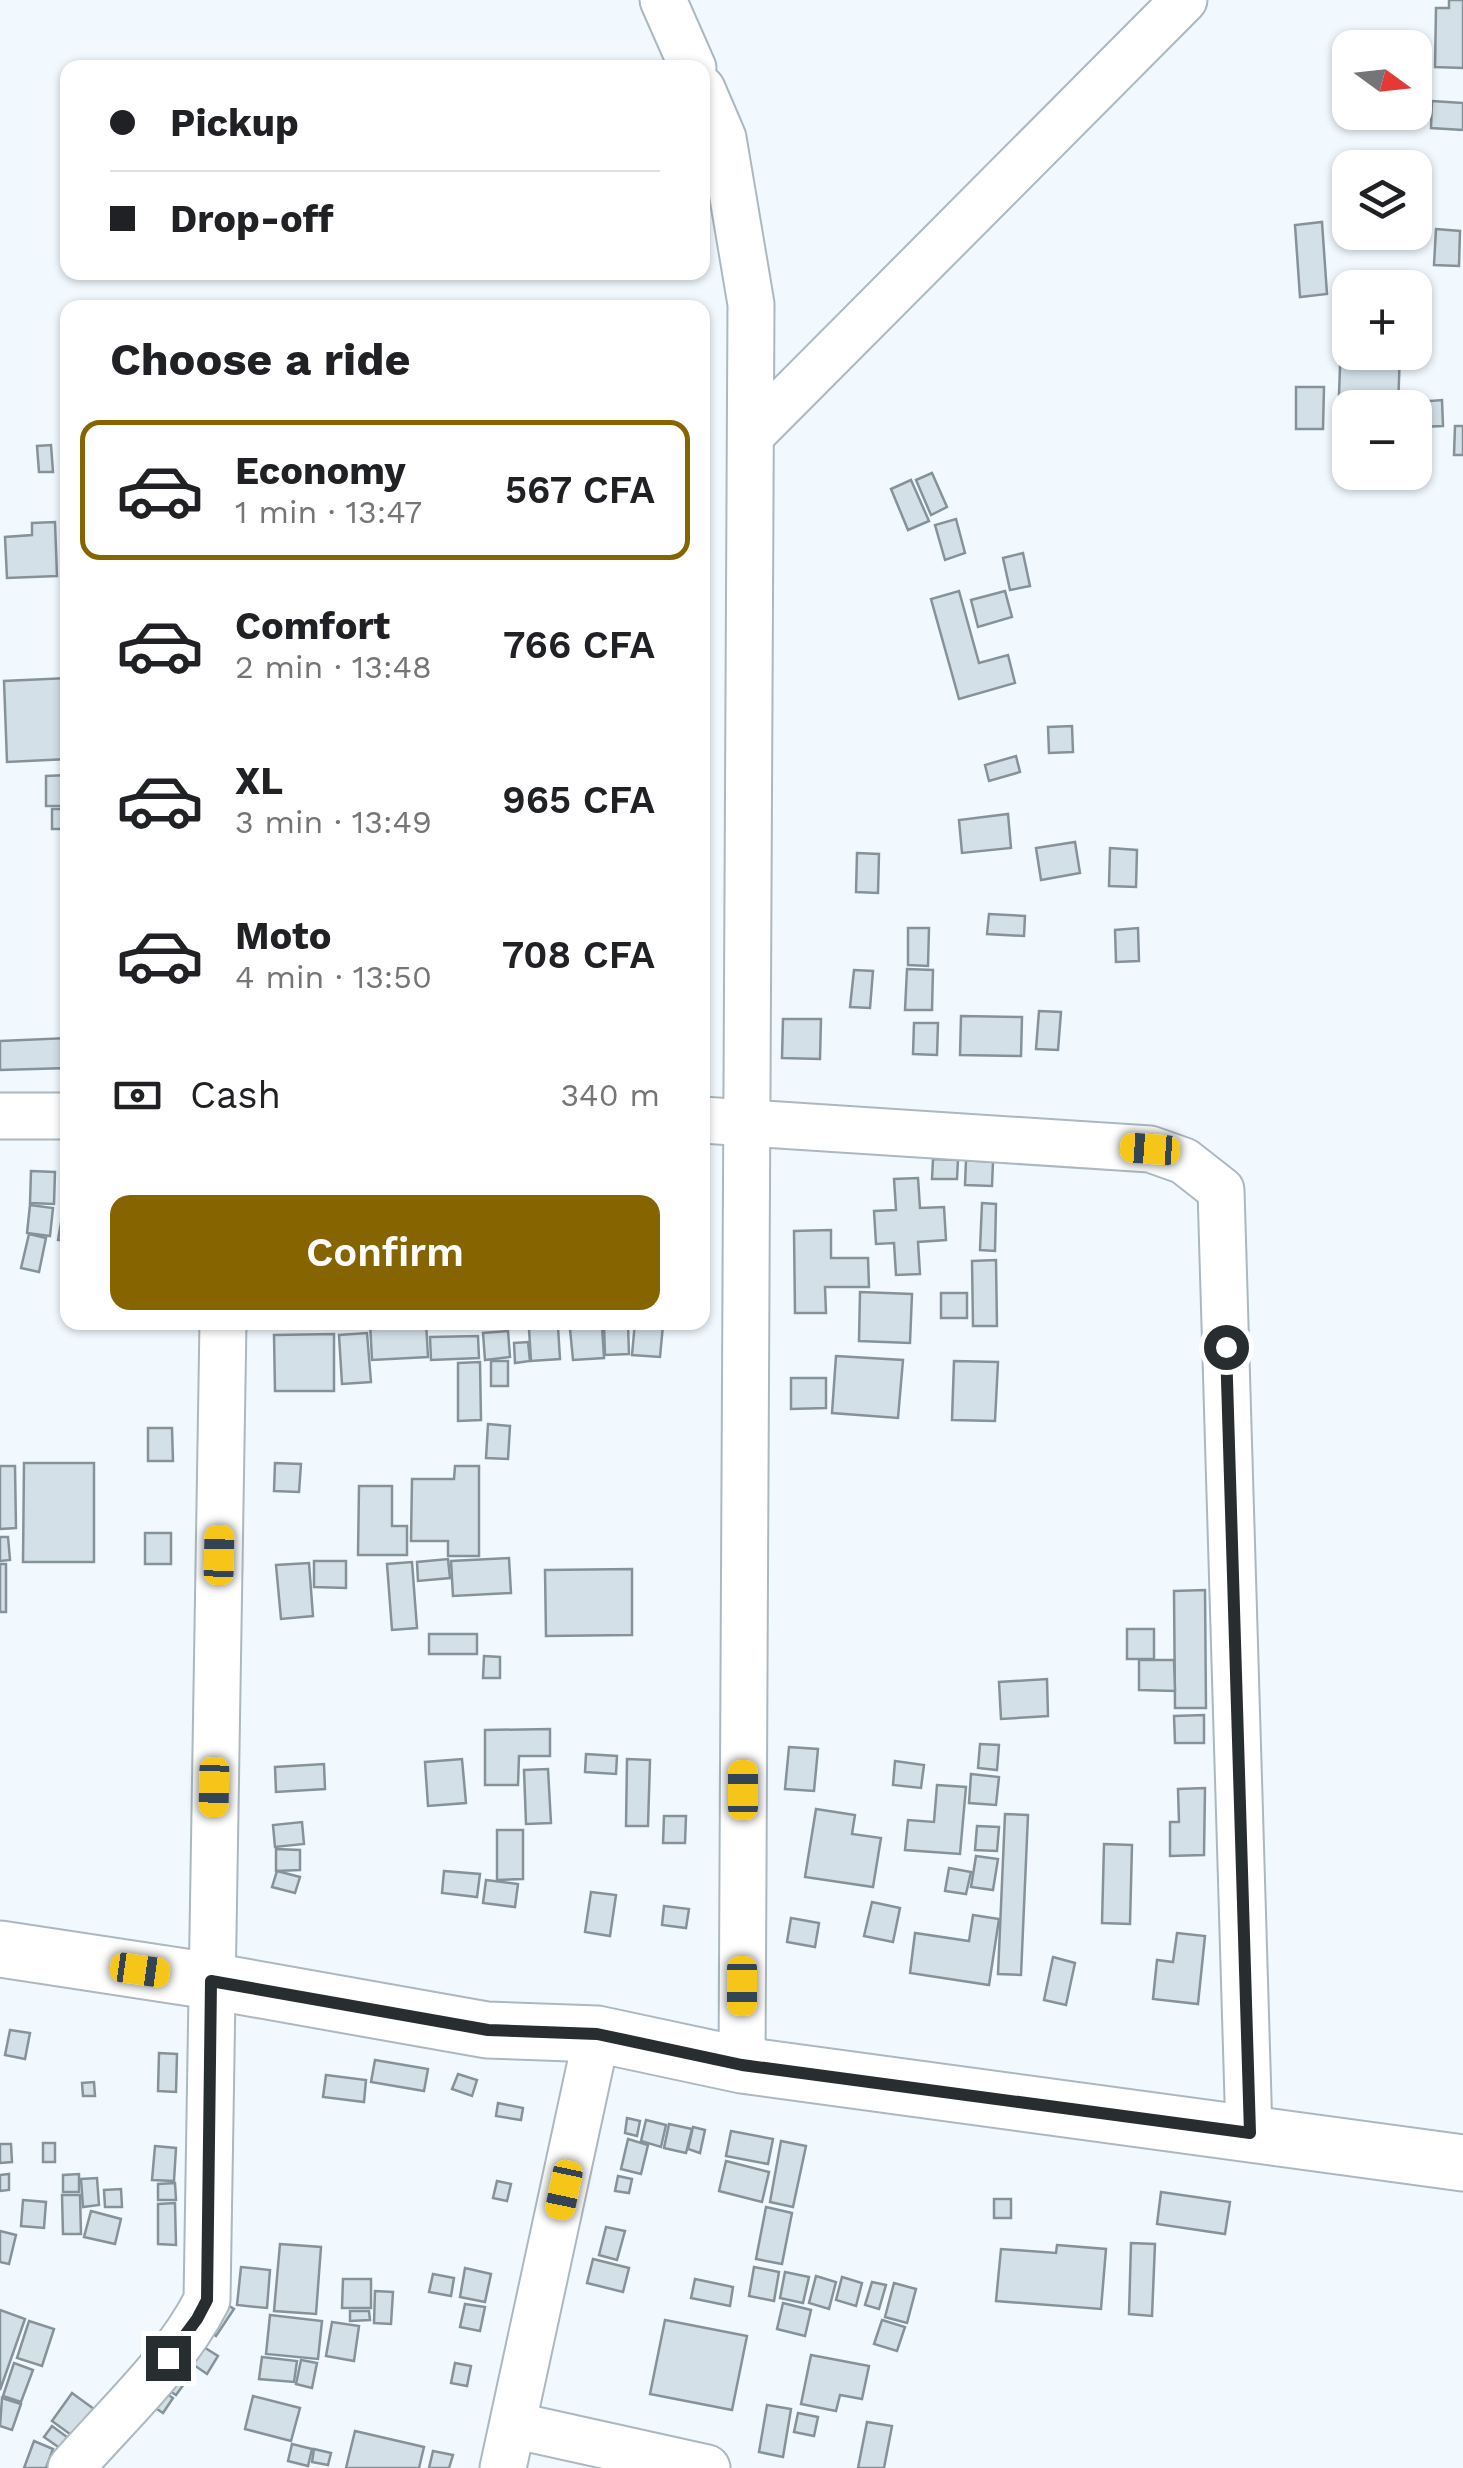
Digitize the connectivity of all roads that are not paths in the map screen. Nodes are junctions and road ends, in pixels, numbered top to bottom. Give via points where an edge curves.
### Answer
1 (663, 0) edge
2 (1184, 0) edge
3 (690, 60) edge
4 (710, 108) edge
5 (751, 435) junction
6 (0, 1116) edge
7 (60, 1116) edge
8 (710, 1120) edge
9 (747, 1121) junction
10 (223, 1330) edge
11 (0, 1949) edge
12 (211, 1981) junction
13 (597, 2034) junction
14 (742, 2065) junction
15 (1250, 2133) junction
16 (1463, 2163) edge
17 (514, 2425) junction
18 (71, 2468) edge
19 (503, 2468) edge
20 (707, 2468) edge

1 - 3 street
2 - 5 street
4 - 5 street via 723,138 751,304
5 - 9 street
6 - 7 street
8 - 9 street
9 - 14 street
9 - 15 street via 1150,1149 1184,1162 1221,1190
10 - 12 street
11 - 12 street
12 - 13 street via 488,2030
12 - 18 street via 207,2300 168,2358
13 - 14 street
13 - 17 street
14 - 15 street
15 - 16 street
17 - 19 street
17 - 20 street

